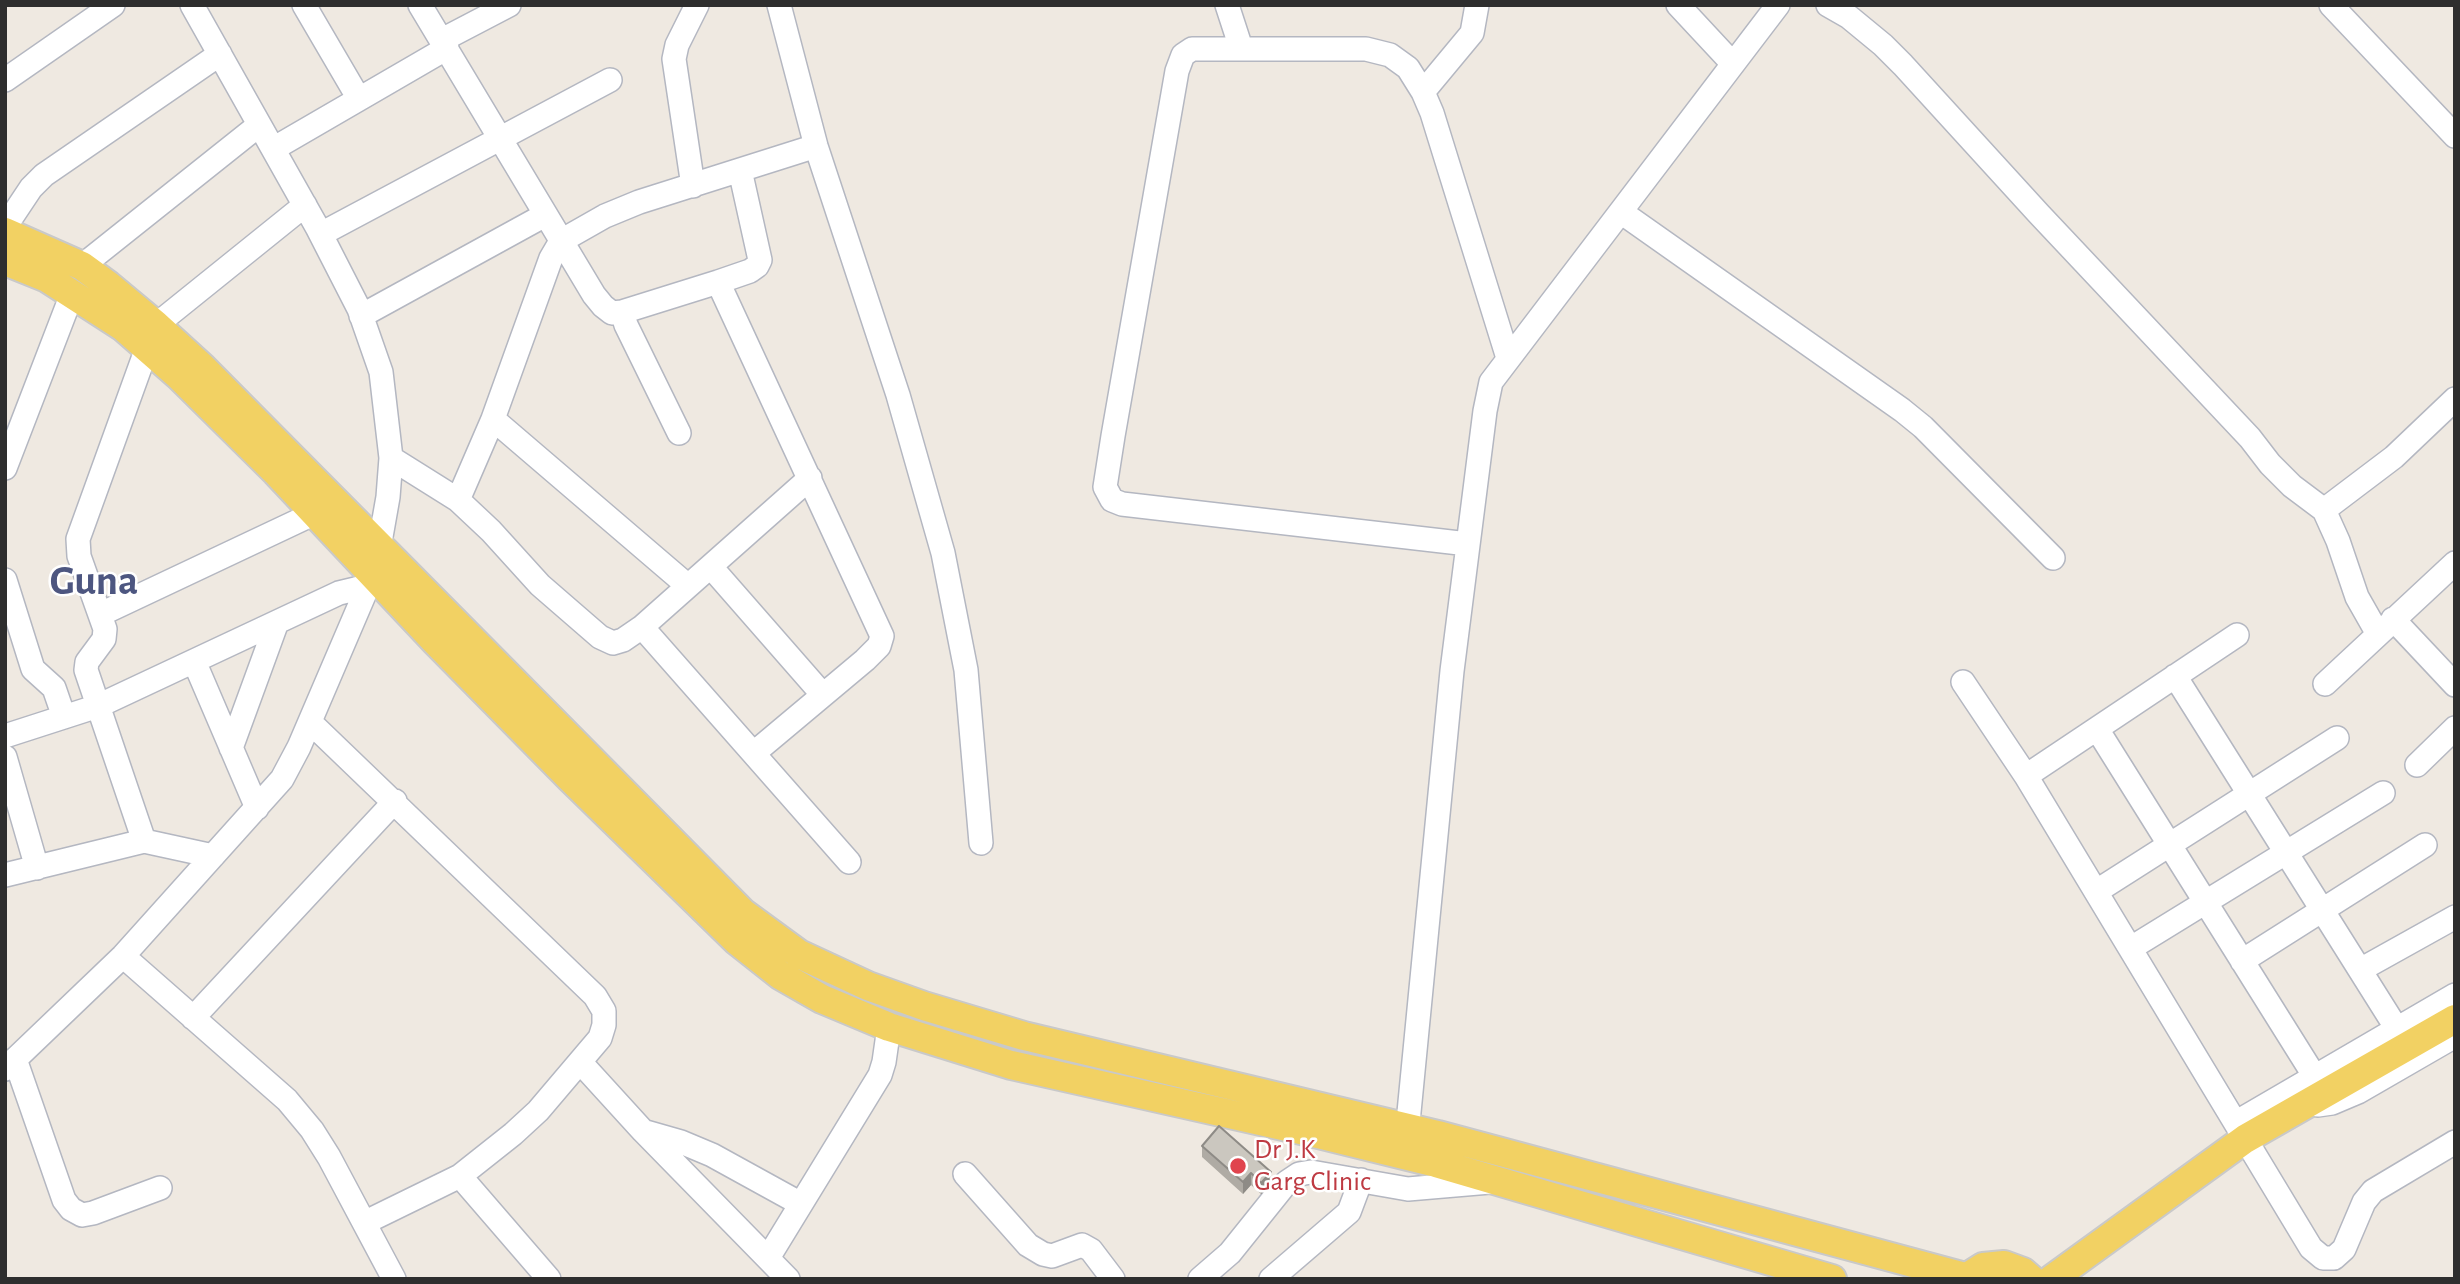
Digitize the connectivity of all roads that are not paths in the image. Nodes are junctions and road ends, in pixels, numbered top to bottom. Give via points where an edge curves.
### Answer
1 (113, 5) edge
2 (192, 5) edge
3 (304, 5) edge
4 (420, 5) edge
5 (509, 5) edge
6 (697, 5) edge
7 (779, 5) edge
8 (1227, 5) edge
9 (1477, 5) edge
10 (1678, 5) edge
11 (1778, 5) edge
12 (1828, 5) edge
13 (2331, 5) edge
14 (444, 44) junction
15 (1241, 48) junction
16 (220, 54) junction
17 (1733, 64) junction
18 (5, 80) edge
19 (610, 80) dead end
20 (1423, 92) junction
21 (359, 99) junction
22 (259, 125) junction
23 (2455, 136) edge
24 (501, 139) junction
25 (816, 146) junction
26 (273, 149) junction
27 (740, 170) junction
28 (693, 186) junction
29 (305, 205) junction
30 (1621, 212) junction
31 (545, 215) junction
32 (5, 230) edge
33 (321, 234) junction
34 (561, 241) junction
35 (5, 261) edge
36 (82, 266) junction
37 (719, 282) junction
38 (72, 294) junction
39 (622, 312) junction
40 (361, 316) junction
41 (152, 336) junction
42 (1508, 358) junction
43 (2455, 399) edge
44 (493, 419) junction
45 (679, 433) dead end
46 (391, 458) junction
47 (5, 468) edge
48 (810, 478) junction
49 (458, 500) junction
50 (315, 513) junction
51 (2327, 514) junction
52 (1468, 544) junction
53 (2053, 558) dead end
54 (2455, 563) edge
55 (711, 566) junction
56 (374, 569) junction
57 (5, 580) edge
58 (688, 586) junction
59 (101, 614) junction
60 (276, 622) junction
61 (642, 627) junction
62 (2386, 627) junction
63 (2237, 635) dead end
64 (194, 662) junction
65 (2175, 677) junction
66 (1963, 682) dead end
67 (2325, 684) dead end
68 (2455, 685) edge
69 (823, 695) junction
70 (99, 706) junction
71 (64, 717) junction
72 (310, 722) junction
73 (2455, 728) edge
74 (2097, 729) junction
75 (5, 736) edge
76 (2337, 738) dead end
77 (231, 748) junction
78 (754, 753) junction
79 (5, 757) edge
80 (2417, 765) dead end
81 (2026, 776) junction
82 (2383, 793) dead end
83 (2249, 794) junction
84 (395, 802) junction
85 (257, 808) junction
86 (144, 841) junction
87 (981, 843) dead end
88 (2169, 844) junction
89 (2425, 845) dead end
90 (2286, 853) junction
91 (213, 856) junction
92 (849, 862) dead end
93 (37, 868) junction
94 (5, 875) edge
95 (2097, 891) junction
96 (2206, 902) junction
97 (2322, 910) junction
98 (2455, 917) edge
99 (2131, 948) junction
100 (123, 956) junction
101 (2242, 961) junction
102 (2360, 970) junction
103 (2455, 995) edge
104 (193, 1018) junction
105 (2455, 1019) edge
106 (2397, 1029) junction
107 (897, 1030) junction
108 (2455, 1036) edge
109 (581, 1063) junction
110 (10, 1064) edge
111 (2315, 1077) junction
112 (2302, 1107) junction
113 (643, 1131) junction
114 (2241, 1131) junction
115 (1406, 1142) junction
116 (2455, 1142) edge
117 (965, 1174) dead end
118 (460, 1176) junction
119 (1361, 1180) junction
120 (1500, 1181) junction
121 (160, 1188) dead end
122 (801, 1204) junction
123 (366, 1222) junction
124 (768, 1258) junction
125 (1964, 1278) edge
126 (394, 1279) edge
127 (550, 1279) edge
128 (788, 1279) edge
129 (1113, 1279) edge
130 (1200, 1279) edge
131 (1271, 1279) edge
132 (1832, 1279) edge
133 (2031, 1279) edge
134 (2052, 1279) edge

1 - 18 street
2 - 16 street
3 - 21 street
4 - 14 street
5 - 14 street
6 - 28 street via 674,59
7 - 25 street
8 - 15 street
9 - 20 street via 1472,33
10 - 17 street
11 - 17 street
12 - 51 street via 1849,17 1903,65 2270,464
13 - 23 street
14 - 21 street
14 - 24 street
15 - 20 street via 1366,49 1390,55 1408,68
15 - 52 street via 1192,48 1182,55 1177,71 1105,487 1112,500 1122,504
16 - 22 street
16 - 32 street via 44,175
17 - 30 street
19 - 24 street
20 - 42 street
21 - 26 street
22 - 26 street
22 - 36 street
24 - 31 street
24 - 33 street
25 - 27 street
25 - 87 street via 898,395 943,553 966,670
26 - 29 street
27 - 28 street
27 - 37 street via 760,260 750,271
28 - 34 street via 605,216
29 - 33 street
29 - 41 street
30 - 42 street
30 - 53 street via 1902,410
31 - 34 street
31 - 40 street
32 - 36 main road
33 - 40 street
34 - 39 street via 603,306 612,313
34 - 44 street
35 - 38 main road
36 - 41 main road via 108,285
37 - 39 street
37 - 48 street
38 - 41 main road via 123,327
38 - 47 street
39 - 45 street
40 - 46 street via 381,372
41 - 50 main road via 179,376
41 - 56 main road via 202,367
41 - 59 street via 78,540 79,556
42 - 52 street via 1492,382 1485,411
43 - 51 street
44 - 49 street
44 - 58 street
46 - 49 street
46 - 56 street
48 - 55 street
48 - 69 street via 882,636 879,646
49 - 61 street via 540,585 600,637 613,643
50 - 56 main road
50 - 59 street
51 - 62 street via 2357,597
52 - 115 street
54 - 62 street
55 - 58 street
55 - 69 street
56 - 60 street via 340,593
56 - 72 street
56 - 107 main road via 570,778 737,941 811,993
56 - 115 main road via 743,913 799,954 924,1006
57 - 71 street via 33,669 54,688
58 - 61 street
59 - 70 street via 104,639 86,670
60 - 64 street
60 - 77 street
61 - 78 street
62 - 67 street
62 - 68 street
63 - 65 street
64 - 70 street
64 - 77 street
65 - 74 street
65 - 83 street
66 - 81 street
69 - 78 street
70 - 71 street
70 - 86 street
71 - 75 street
72 - 84 street
72 - 85 street via 282,779
73 - 80 street
74 - 81 street
74 - 88 street
76 - 83 street
77 - 85 street
78 - 92 street
79 - 93 street
81 - 95 street
82 - 90 street
83 - 88 street
83 - 90 street
84 - 104 street
84 - 109 street via 595,996 604,1011 604,1025
85 - 91 street
86 - 91 street
86 - 93 street
88 - 95 street
88 - 96 street
89 - 97 street
90 - 96 street
90 - 97 street
91 - 100 street
93 - 94 street
95 - 99 street
96 - 99 street
96 - 101 street
97 - 101 street
97 - 102 street
98 - 102 street
99 - 114 street
100 - 104 street
100 - 110 street
101 - 111 street
102 - 106 street
103 - 106 street
104 - 123 street via 287,1100 318,1139
105 - 112 main road
106 - 111 street
107 - 115 main road via 1011,1065
107 - 122 street via 880,1075
108 - 112 street via 2358,1092 2332,1103
109 - 113 street
109 - 118 street via 529,1119
110 - 121 street via 71,1209 82,1216
111 - 114 street
112 - 114 main road
113 - 122 street via 712,1155
113 - 124 street
114 - 116 street via 2311,1248 2323,1258 2334,1258 2344,1249 2373,1191
114 - 134 main road
115 - 120 main road
115 - 125 main road
117 - 129 street via 1028,1245 1052,1256 1082,1245
118 - 123 street
118 - 127 street
119 - 120 street via 1408,1189
119 - 130 street via 1299,1174 1287,1182 1230,1253
119 - 131 street via 1349,1212
120 - 132 main road
122 - 124 street
123 - 126 street
124 - 128 street
125 - 133 main road via 1983,1267 2004,1265

